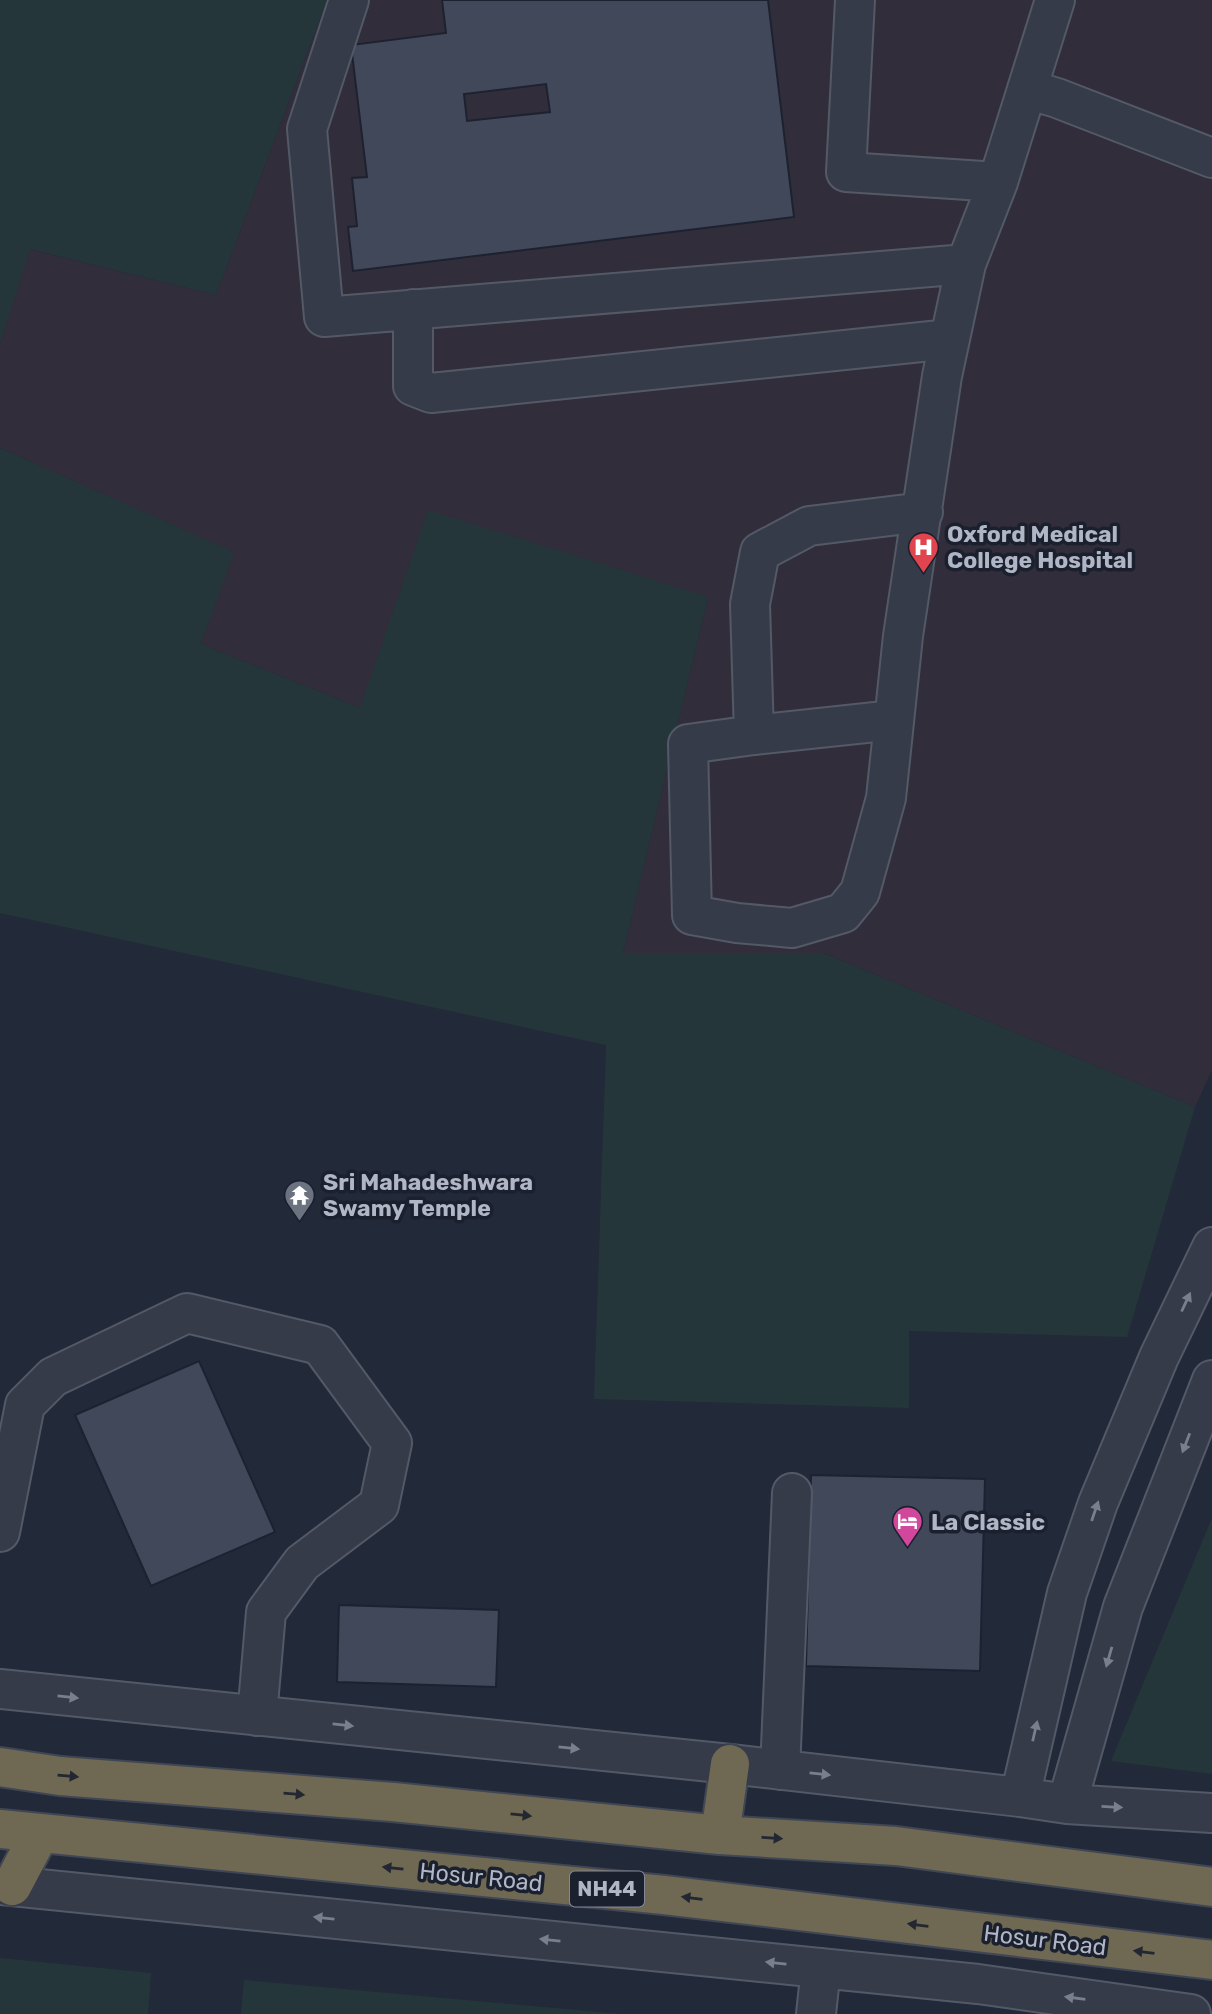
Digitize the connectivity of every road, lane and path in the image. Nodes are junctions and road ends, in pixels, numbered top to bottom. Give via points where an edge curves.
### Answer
1 (349, 0) edge
2 (855, 0) edge
3 (1055, 0) edge
4 (1027, 89) junction
5 (1212, 158) edge
6 (998, 182) junction
7 (966, 264) junction
8 (413, 310) junction
9 (950, 340) junction
10 (923, 512) junction
11 (894, 720) junction
12 (754, 735) junction
13 (1212, 1247) edge
14 (1212, 1380) edge
15 (792, 1493) dead end
16 (0, 1532) edge
17 (0, 1689) edge
18 (257, 1716) junction
19 (730, 1764) junction
20 (0, 1767) edge
21 (780, 1770) junction
22 (1020, 1797) junction
23 (1067, 1804) junction
24 (1212, 1814) edge
25 (0, 1829) edge
26 (40, 1833) junction
27 (720, 1835) junction
28 (6, 1886) edge
29 (1212, 1887) edge
30 (1212, 1960) edge
31 (821, 1968) junction
32 (984, 1999) edge
33 (816, 2014) edge
34 (1191, 2014) edge

1 - 8 street via 307,130 324,317
2 - 6 street via 846,172
3 - 4 street
4 - 5 street
4 - 6 street
6 - 7 street
7 - 8 street
7 - 9 street
8 - 9 street via 413,386 431,393
9 - 10 street
10 - 11 street
10 - 12 street via 809,526 760,552 750,604
11 - 12 street
11 - 12 street via 886,798 860,892 843,913 792,928 692,915 688,744
22 -> 13 street via 1067,1593 1098,1503
14 -> 23 street via 1123,1607
15 - 21 street
16 - 18 street via 24,1405 53,1377 187,1313 320,1345 392,1443 379,1505 302,1563 266,1612
17 -> 18 street
18 -> 19 street
19 - 21 street
19 - 27 highway
20 -> 27 highway
21 -> 22 street
22 - 23 street
23 -> 24 street
25 - 26 highway, Hosur Road / NH44
26 - 28 highway
30 -> 26 highway, Hosur Road / NH44 via 664,1895
27 -> 29 highway via 896,1846
31 -> 28 street
31 - 32 street
31 - 33 street
34 -> 32 street

